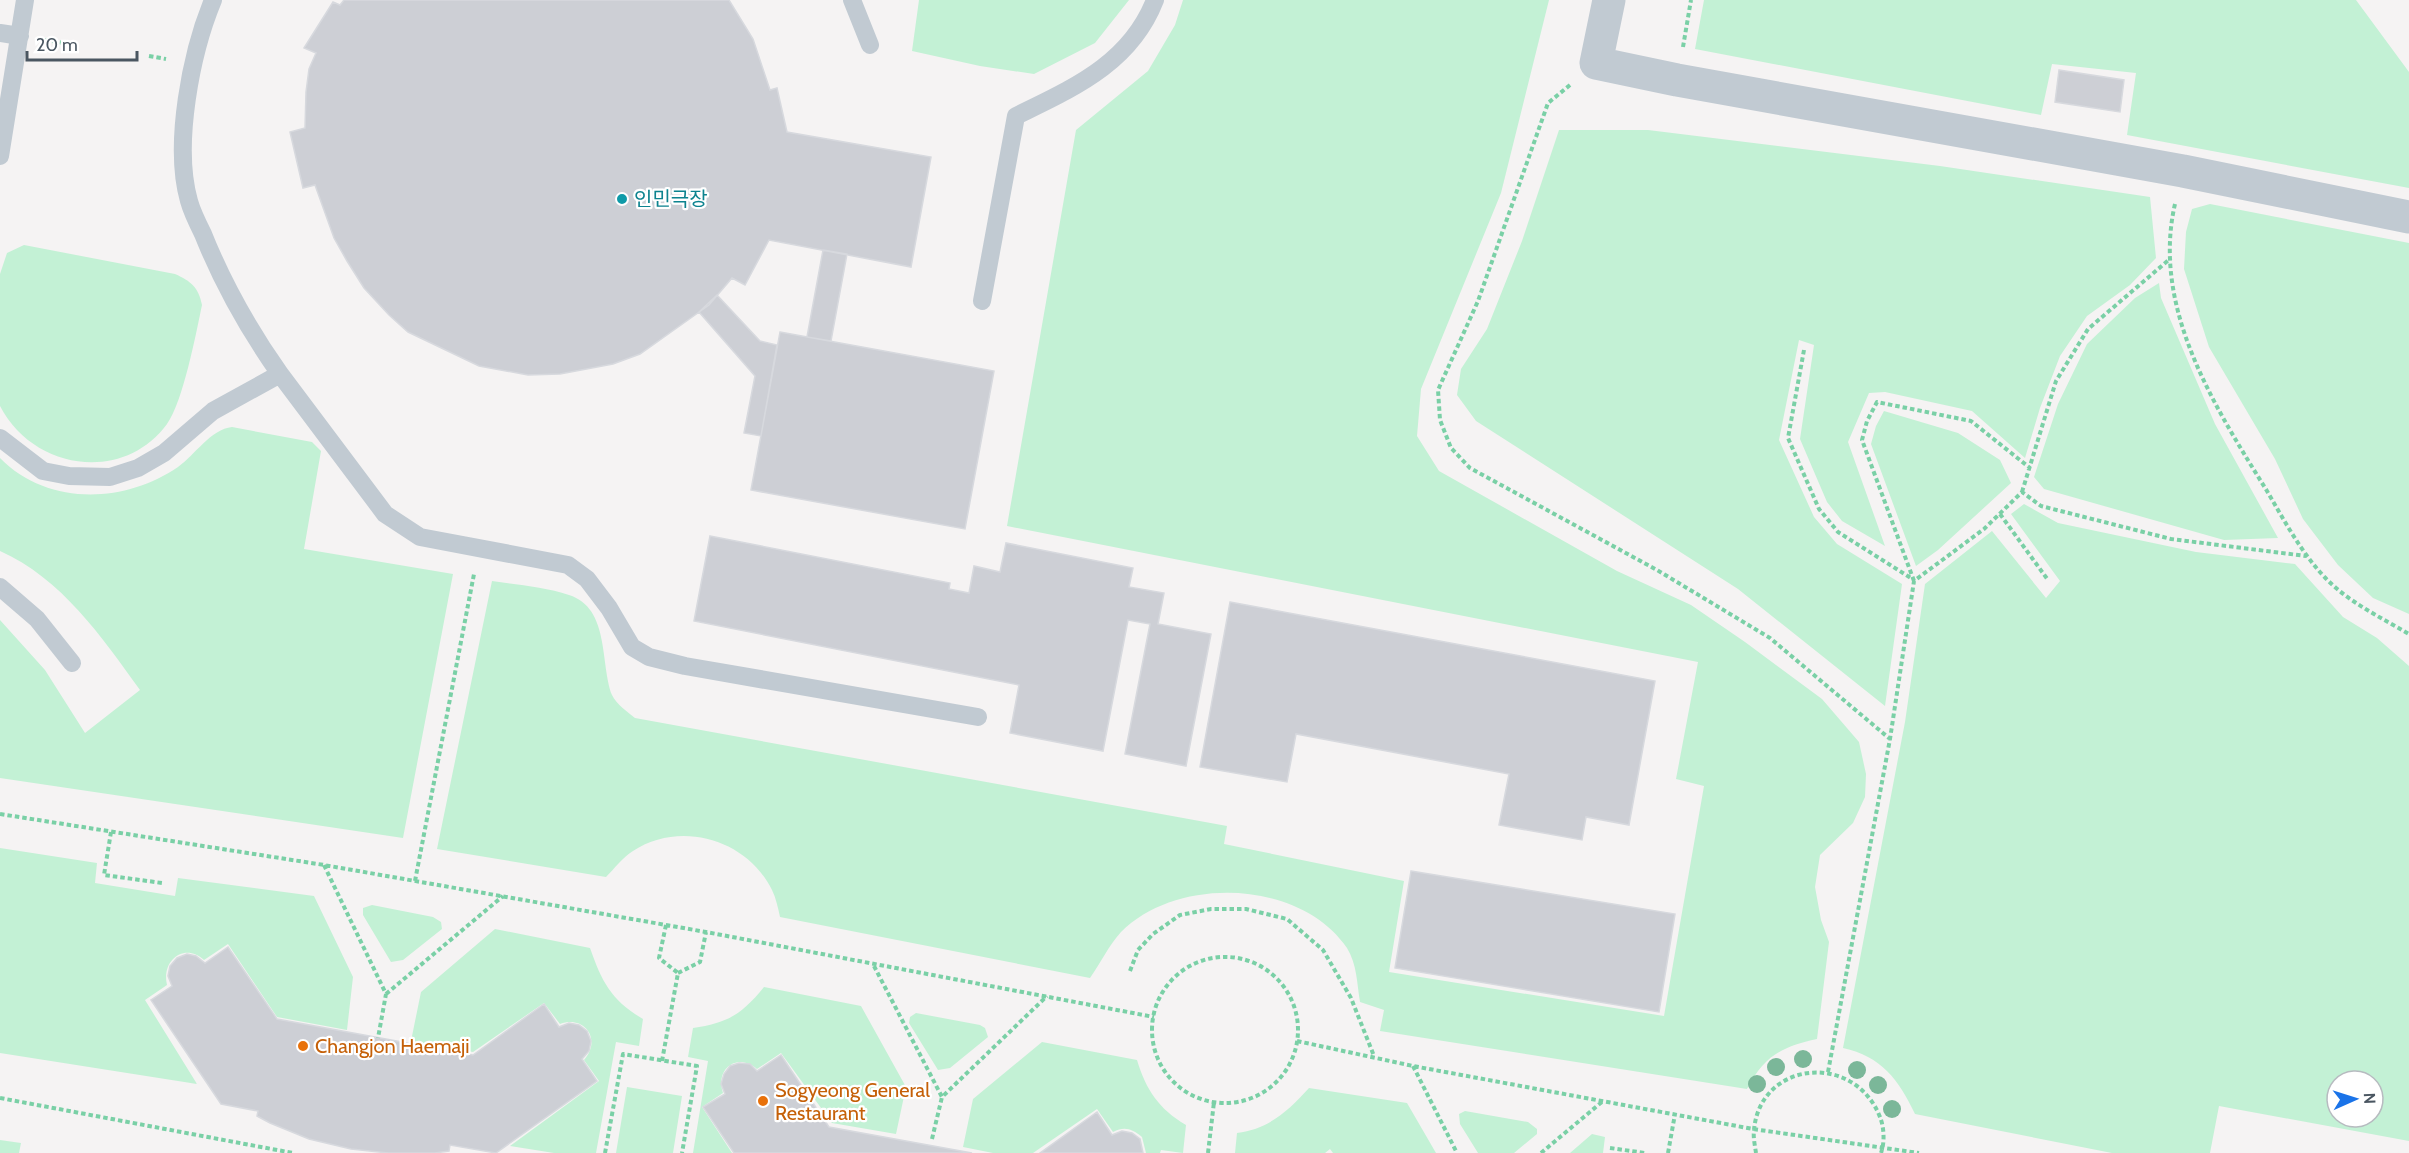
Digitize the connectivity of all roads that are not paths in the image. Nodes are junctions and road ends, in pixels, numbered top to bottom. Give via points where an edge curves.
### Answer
1 (25, 0) edge
2 (213, 0) edge
3 (852, 0) edge
4 (1155, 0) edge
5 (1609, 0) edge
6 (0, 33) edge
7 (20, 36) junction
8 (870, 45) dead end
9 (0, 156) edge
10 (2409, 217) edge
11 (982, 301) dead end
12 (280, 374) junction
13 (0, 438) edge
14 (0, 587) edge
15 (72, 663) dead end
16 (978, 717) dead end

1 - 7 lane
2 - 12 lane via 194,63 181,144 189,201 217,269 257,342
3 - 8 lane
4 - 11 lane via 1131,42 1091,78 1016,116
5 - 10 street via 1596,63 1677,81 2183,171
6 - 7 lane
7 - 9 lane
12 - 13 lane via 213,411 164,453 138,468 110,477 43,471
12 - 16 lane via 385,514 420,537 568,565 587,579 632,647 649,657
14 - 15 lane via 37,619

